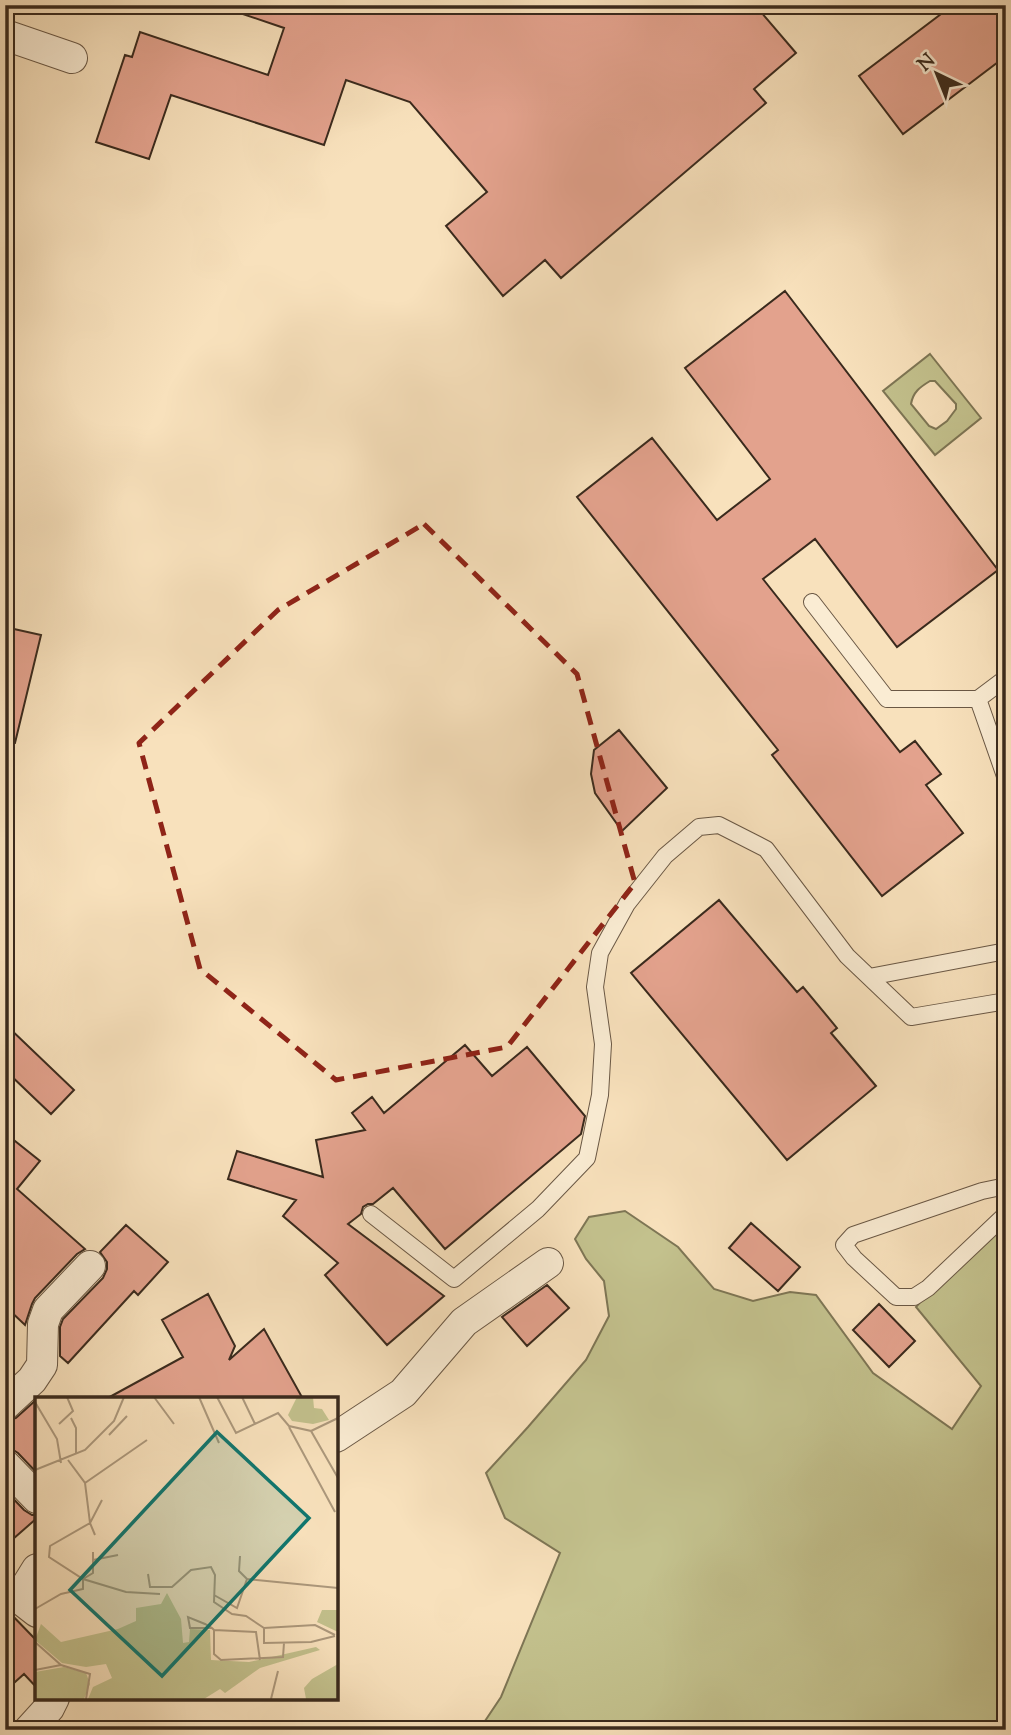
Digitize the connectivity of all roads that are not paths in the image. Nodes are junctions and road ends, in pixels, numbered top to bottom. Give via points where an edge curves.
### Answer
1 (5, 36) edge
2 (72, 58) dead end
3 (811, 602) dead end
4 (1006, 678) edge
5 (978, 699) junction
6 (1006, 779) edge
7 (1006, 951) edge
8 (869, 976) junction
9 (1006, 1001) edge
10 (1006, 1186) edge
11 (371, 1214) dead end
12 (1006, 1214) edge
13 (548, 1263) dead end
14 (90, 1266) dead end
15 (5, 1405) edge
16 (338, 1436) edge
17 (5, 1465) edge
18 (35, 1495) edge
19 (35, 1574) edge
20 (24, 1600) edge
21 (53, 1700) edge
22 (29, 1730) edge

1 - 2 street
3 - 5 lane via 887,698
4 - 5 lane
5 - 6 lane
7 - 8 lane
8 - 9 lane via 911,1017
8 - 11 lane via 847,956 766,849 719,825 699,827 665,856 634,894 600,953 595,987 603,1044 600,1095 587,1158 538,1209 454,1279
10 - 12 lane via 853,1235 844,1245 896,1297 914,1297
13 - 16 street via 464,1322 403,1393
14 - 15 street via 48,1310 42,1365
17 - 18 street
19 - 20 street
21 - 22 street

